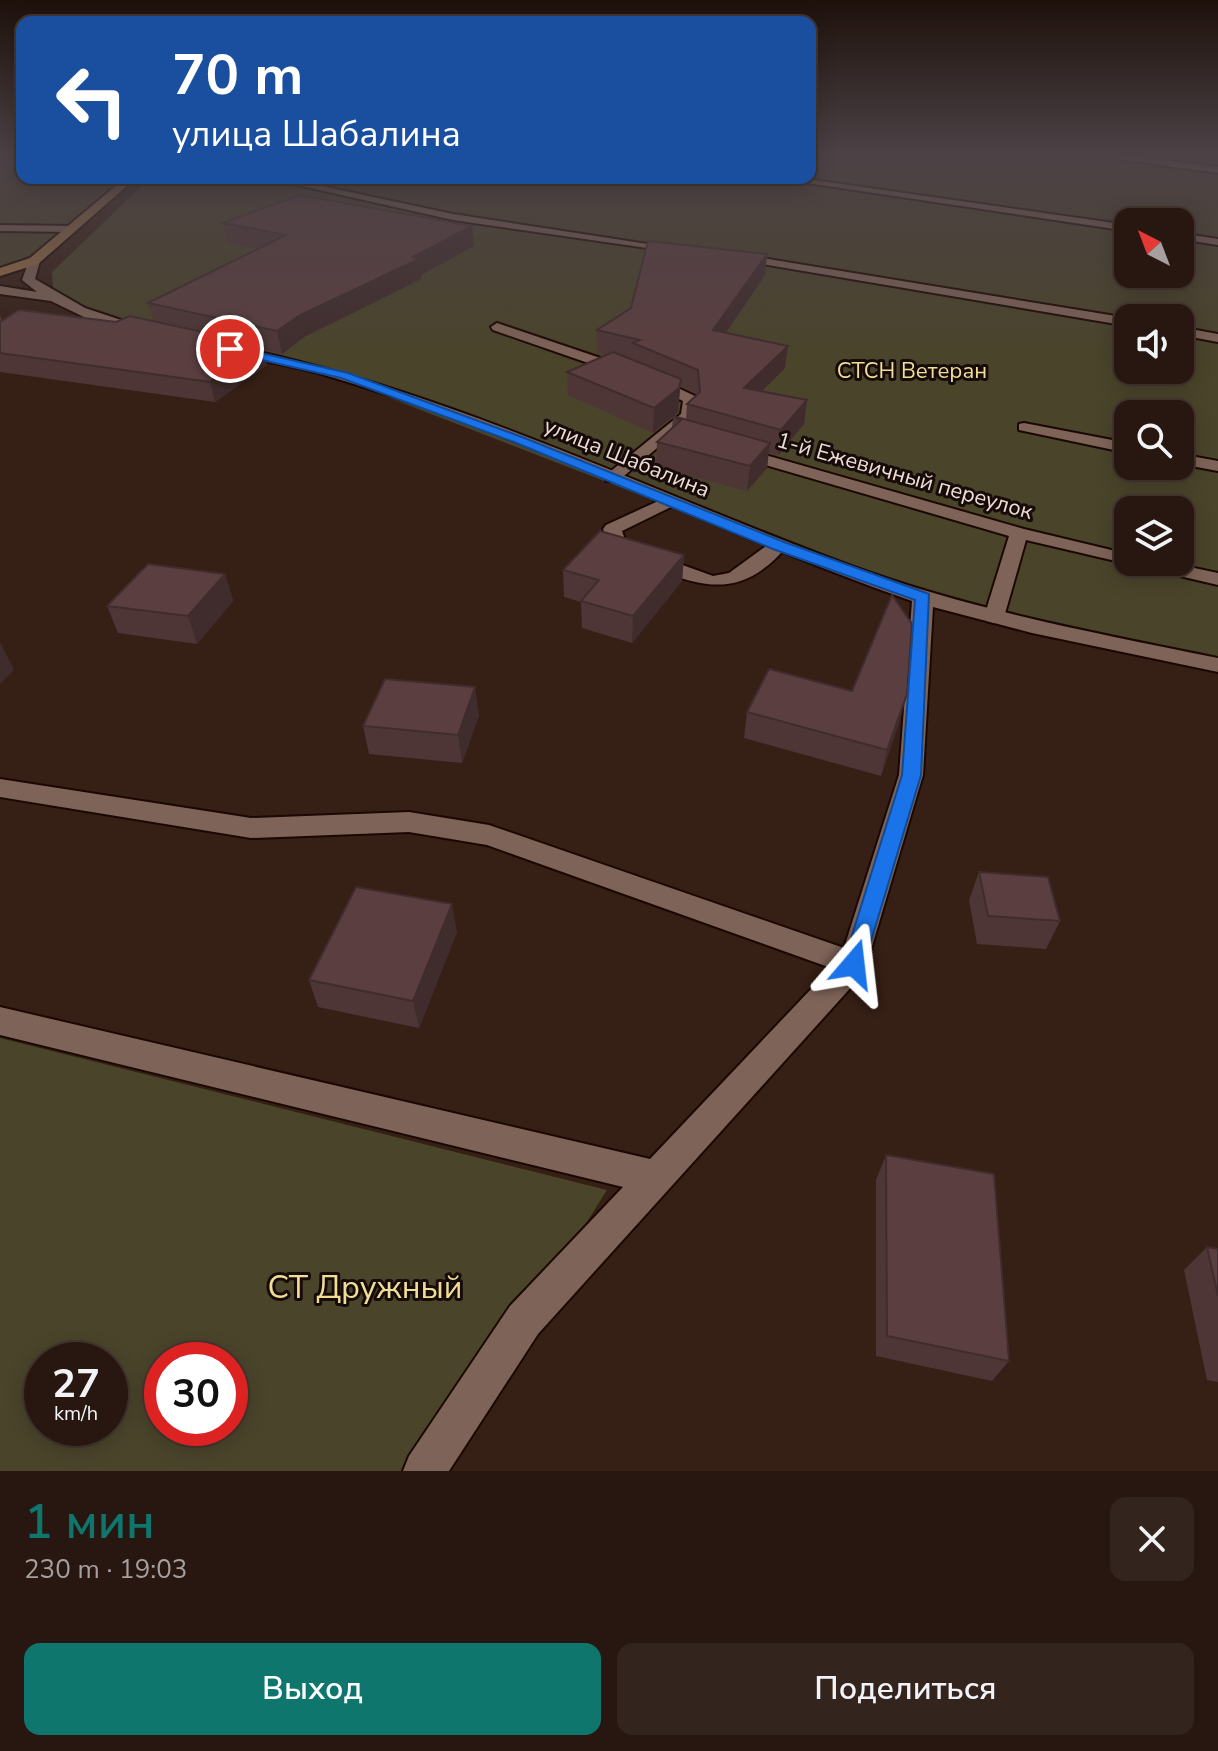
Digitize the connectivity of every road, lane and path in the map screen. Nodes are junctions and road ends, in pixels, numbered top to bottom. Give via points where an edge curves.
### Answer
1 (78, 223) edge
2 (493, 223) edge
3 (1091, 223) edge
4 (1114, 226) edge
5 (0, 228) edge
6 (71, 229) junction
7 (1194, 238) edge
8 (1218, 242) edge
9 (685, 250) edge
10 (728, 255) edge
11 (34, 261) junction
12 (0, 272) edge
13 (0, 290) edge
14 (53, 299) junction
15 (35, 315) edge
16 (1114, 320) edge
17 (497, 327) dead end
18 (164, 334) edge
19 (1194, 334) edge
20 (1218, 338) edge
21 (209, 344) edge
22 (1024, 427) dead end
23 (1114, 445) edge
24 (730, 450) edge
25 (1194, 462) edge
26 (1218, 466) edge
27 (612, 478) junction
28 (667, 502) junction
29 (1019, 533) junction
30 (779, 545) junction
31 (1114, 556) edge
32 (1194, 574) edge
33 (1218, 579) edge
34 (923, 598) junction
35 (994, 617) junction
36 (1218, 665) edge
37 (0, 788) edge
38 (854, 964) junction
39 (0, 1021) edge
40 (657, 1178) junction
41 (424, 1471) edge

1 - 6 main road
2 - 9 lane
3 - 4 lane
5 - 6 street
6 - 11 main road
7 - 8 lane
10 - 16 lane
11 - 12 main road
11 - 14 street via 28,280
13 - 14 street
14 - 15 street
14 - 18 street via 88,317
17 - 27 lane via 659,383 690,399 678,434
19 - 20 lane
21 - 27 street, улица Шабалина via 344,375
22 - 23 lane
24 - 29 lane, 1-й Ежевичный переулок
25 - 26 lane
27 - 28 street, улица Шабалина
28 - 30 street, улица Шабалина
28 - 30 lane via 612,529 620,548 712,582 735,578
29 - 31 lane, 1-й Ежевичный переулок
29 - 35 lane
30 - 34 street, улица Шабалина
32 - 33 lane
34 - 35 street, улица Шабалина
34 - 38 street via 911,775
35 - 36 street, улица Шабалина
37 - 38 street via 251,828 409,822 489,835
38 - 40 street
39 - 40 street
40 - 41 street via 524,1320

